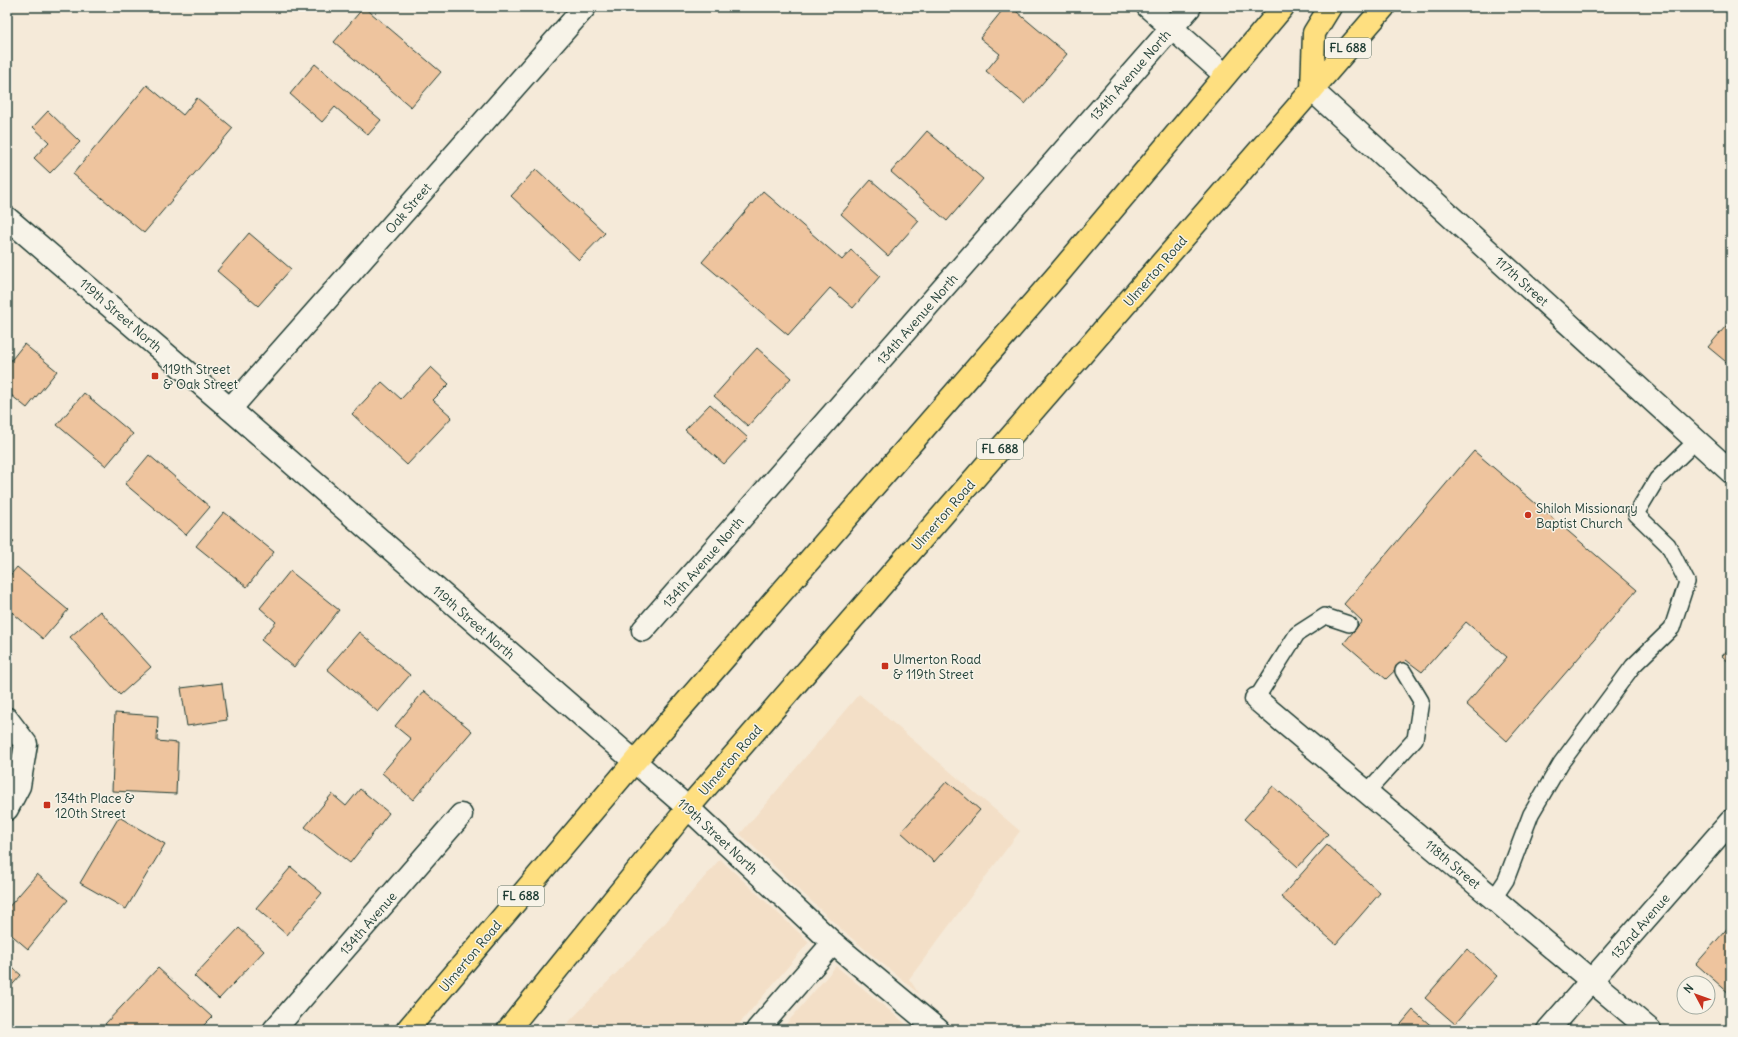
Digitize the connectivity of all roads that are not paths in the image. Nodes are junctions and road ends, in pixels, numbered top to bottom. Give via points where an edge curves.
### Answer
1 (585, 7) edge
2 (1148, 7) edge
3 (1190, 7) edge
4 (1283, 7) edge
5 (1330, 7) edge
6 (1384, 7) edge
7 (1172, 28) junction
8 (1225, 75) junction
9 (1312, 90) junction
10 (7, 218) edge
11 (230, 409) junction
12 (1696, 441) junction
13 (1731, 472) edge
14 (1349, 624) dead end
15 (643, 630) dead end
16 (1403, 671) dead end
17 (1256, 699) joint
18 (7, 719) edge
19 (634, 761) junction
20 (1367, 792) junction
21 (688, 808) junction
22 (7, 809) edge
23 (462, 815) dead end
24 (1731, 821) edge
25 (1494, 898) junction
26 (833, 942) junction
27 (1592, 980) junction
28 (274, 1030) edge
29 (407, 1030) edge
30 (508, 1030) edge
31 (757, 1030) edge
32 (938, 1030) edge
33 (1548, 1030) edge
34 (1650, 1030) edge

1 - 11 street, Oak Street
2 - 7 street
3 - 7 street, 134th Avenue North
4 - 8 main road, Ulmerton Road / FL 688
5 - 9 main road via 1314,34
6 - 9 main road, Ulmerton Road / FL 688
7 - 8 street
7 - 15 street, 134th Avenue North
8 - 19 main road, Ulmerton Road / FL 688 via 1055,277
9 - 12 street, 117th Street
9 - 21 main road, Ulmerton Road / FL 688
10 - 11 street, 119th Street North
11 - 19 street, 119th Street North
12 - 13 street, 117th Street
12 - 25 lane via 1657,479 1636,514 1668,545 1687,582 1672,628 1633,666 1561,763 1531,814 1506,880
14 - 17 lane via 1325,616 1297,634
16 - 20 lane via 1422,701 1415,740
17 - 20 street, 118th Street
18 - 22 street via 26,744 19,786
19 - 21 street, 119th Street North
19 - 29 main road, Ulmerton Road / FL 688
20 - 25 street, 118th Street
21 - 26 street, 119th Street North
21 - 30 main road, Ulmerton Road / FL 688
23 - 28 street, 134th Avenue
24 - 27 street, 132nd Avenue
25 - 27 street, 118th Street
26 - 31 street
26 - 32 street, 119th Street North
27 - 33 street, 132nd Avenue
27 - 34 street, 118th Street

